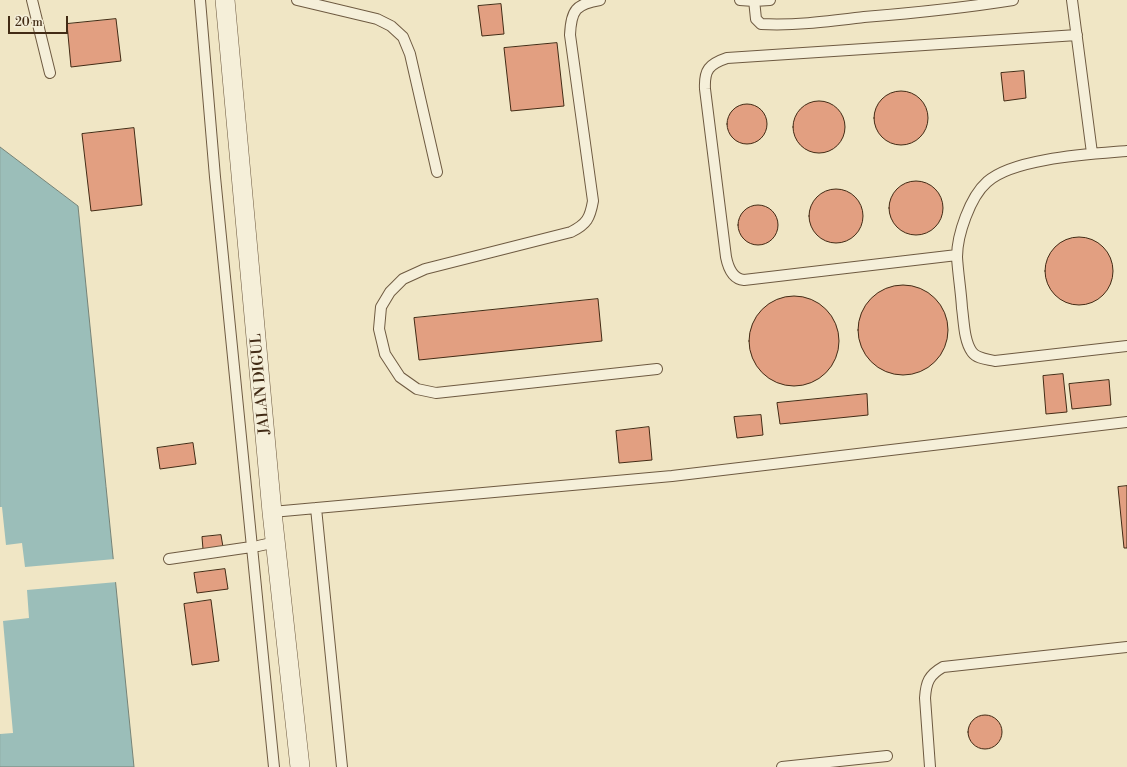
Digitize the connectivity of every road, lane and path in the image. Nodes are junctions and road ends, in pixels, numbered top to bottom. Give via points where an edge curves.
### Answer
1 (32, 0) edge
2 (200, 0) edge
3 (225, 0) edge
4 (297, 0) edge
5 (600, 0) edge
6 (740, 0) edge
7 (770, 0) edge
8 (1013, 0) edge
9 (1072, 0) edge
10 (754, 1) edge
11 (960, 4) edge
12 (1077, 35) junction
13 (50, 73) dead end
14 (1127, 150) edge
15 (1092, 154) junction
16 (437, 172) dead end
17 (957, 255) junction
18 (1127, 346) edge
19 (657, 368) dead end
20 (1127, 422) edge
21 (316, 508) junction
22 (272, 512) junction
23 (276, 542) junction
24 (252, 546) junction
25 (169, 559) dead end
26 (1127, 647) edge
27 (887, 756) dead end
28 (274, 767) edge
29 (300, 767) edge
30 (342, 767) edge
31 (782, 767) edge
32 (930, 767) edge

1 - 13 lane
2 - 24 lane
3 - 22 street, JALAN DIGUL
4 - 16 lane via 377,19 391,26 403,38 410,54
5 - 19 lane via 584,4 575,10 570,20 592,201 590,215 582,226 571,232 425,269 403,279 390,292 381,307 379,329 385,354 400,377 417,389 436,393
6 - 10 lane
7 - 10 lane
8 - 11 lane
9 - 12 lane
10 - 11 lane via 756,19 761,24 775,25 832,21
12 - 15 lane
12 - 17 lane via 727,58 708,69 705,79 727,265 734,276 744,280
14 - 15 lane
15 - 17 lane via 1026,163 1000,173 986,182 968,209 962,225
17 - 18 lane via 967,342 973,353 980,358 994,361
20 - 21 lane via 672,476
21 - 22 lane
21 - 30 lane
22 - 23 street, JALAN DIGUL
23 - 24 lane
23 - 29 street, JALAN DIGUL
24 - 25 lane
24 - 28 lane
26 - 32 lane via 943,667 928,680 926,687
27 - 31 lane

